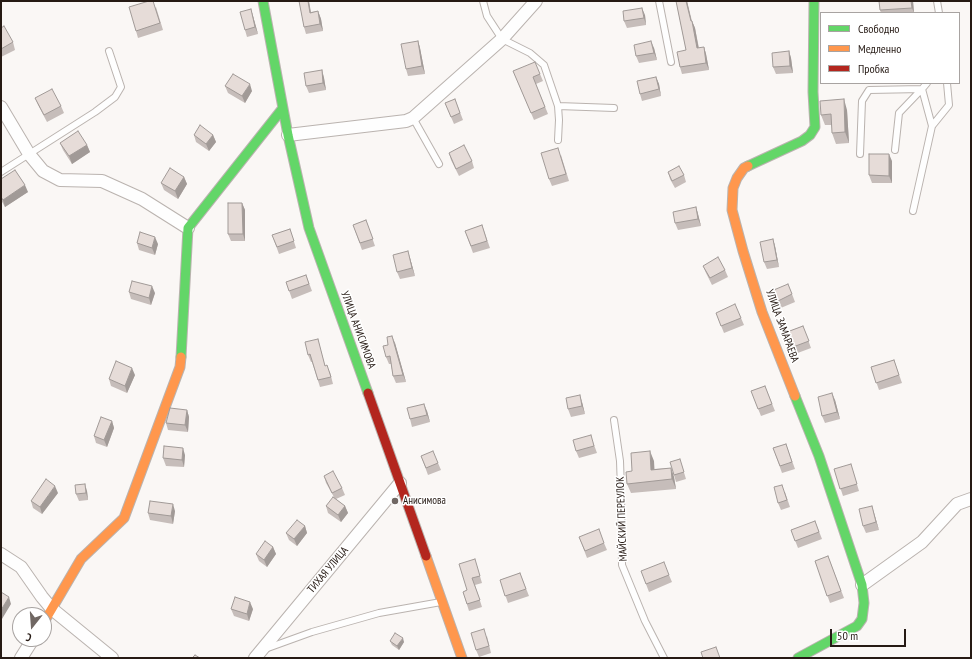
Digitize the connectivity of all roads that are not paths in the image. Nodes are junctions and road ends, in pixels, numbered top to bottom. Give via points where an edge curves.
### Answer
1 (263, 1) edge
2 (482, 1) edge
3 (536, 1) edge
4 (659, 1) edge
5 (814, 1) edge
6 (937, 1) edge
7 (939, 12) edge
8 (502, 39) junction
9 (109, 51) dead end
10 (671, 62) dead end
11 (926, 84) edge
12 (947, 84) edge
13 (922, 89) junction
14 (558, 106) junction
15 (1, 107) edge
16 (282, 108) junction
17 (614, 108) dead end
18 (413, 118) junction
19 (932, 126) junction
20 (288, 135) junction
21 (558, 140) dead end
22 (895, 150) dead end
23 (29, 154) junction
24 (860, 154) dead end
25 (439, 164) dead end
26 (1, 172) edge
27 (913, 211) dead end
28 (188, 228) junction
29 (614, 420) dead end
30 (400, 483) junction
31 (971, 499) edge
32 (1, 554) edge
33 (862, 585) junction
34 (442, 602) junction
35 (50, 607) edge
36 (52, 610) joint
37 (28, 647) edge
38 (258, 654) edge
39 (21, 658) edge
40 (112, 658) edge
41 (462, 658) edge
42 (664, 658) edge
43 (798, 658) edge

1 - 16 street, УЛИЦА АНИСИМОВА
2 - 8 lane via 487,16
3 - 8 street
4 - 10 lane
5 - 33 street, УЛИЦА ЗАМАРАЕВА via 815,127 802,141 744,168 733,188 732,210 762,312 819,456
6 - 7 lane
8 - 14 lane via 530,53 544,66
8 - 18 street
9 - 23 lane via 121,87 115,97
11 - 13 lane
12 - 19 lane via 949,105
13 - 19 lane
13 - 22 lane via 899,113
13 - 24 lane via 869,90 862,101
14 - 17 lane
14 - 21 lane
15 - 23 street
16 - 20 street, УЛИЦА АНИСИМОВА
16 - 28 street
18 - 20 street via 406,121
18 - 25 lane
19 - 27 lane
20 - 30 street, УЛИЦА АНИСИМОВА via 309,228
23 - 26 lane
23 - 28 street via 43,171 60,180 102,181 142,200
28 - 36 street via 180,367 124,518 81,559
29 - 42 lane, МАЙСКИЙ ПЕРЕУЛОК via 620,460 622,565
30 - 34 street, УЛИЦА АНИСИМОВА
30 - 38 street, ТИХАЯ УЛИЦА
31 - 33 street via 957,504 922,542
32 - 35 street via 21,567
33 - 43 street, УЛИЦА ЗАМАРАЕВА via 864,603 862,619 857,626
34 - 38 lane via 379,613 312,632
34 - 41 street, УЛИЦА АНИСИМОВА
36 - 40 street
37 - 39 street

